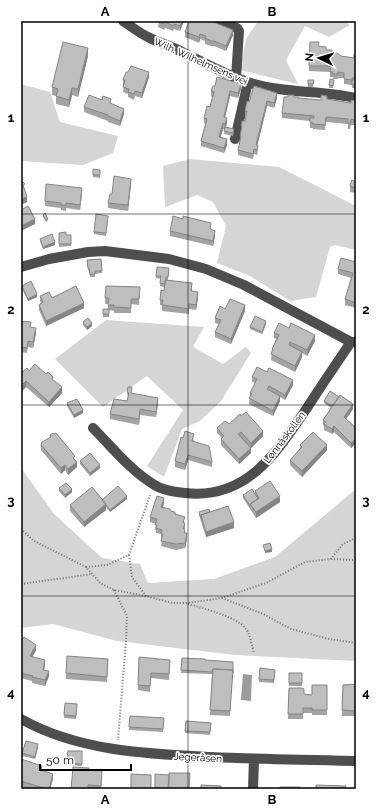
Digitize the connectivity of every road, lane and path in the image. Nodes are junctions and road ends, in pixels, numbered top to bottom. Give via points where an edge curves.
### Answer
1 (123, 21) edge
2 (220, 21) edge
3 (236, 78) junction
4 (248, 82) junction
5 (356, 98) edge
6 (235, 139) dead end
7 (21, 267) edge
8 (353, 342) edge
9 (94, 428) dead end
10 (154, 485) junction
11 (21, 529) edge
12 (356, 538) edge
13 (129, 555) junction
14 (331, 559) junction
15 (356, 560) edge
16 (86, 567) junction
17 (92, 574) junction
18 (21, 584) edge
19 (114, 590) junction
20 (146, 596) junction
21 (222, 598) junction
22 (187, 603) junction
23 (356, 643) edge
24 (254, 653) dead end
25 (21, 719) edge
26 (118, 750) junction
27 (254, 759) junction
28 (356, 761) edge
29 (253, 789) edge

1 - 3 street, Wilh. Wilhelmsens vei via 148,37
2 - 3 street via 239,31
3 - 4 street, Wilh. Wilhelmsens vei
4 - 5 street, Wilh. Wilhelmsens vei via 289,91
4 - 6 street
7 - 8 street, Lønnåskollen via 49,259 105,251 169,259 206,269 244,285
8 - 10 street, Lønnåskollen via 286,438 266,463 243,481 222,490 195,494 176,492
9 - 10 street, Lønnåskollen via 128,464
10 - 13 path
11 - 16 path via 34,541
12 - 14 path via 343,544
13 - 16 path via 107,565
13 - 20 path via 132,577
14 - 15 path
14 - 21 path via 305,562 266,583
16 - 17 path
17 - 18 path
17 - 19 path via 100,583
19 - 20 path
19 - 26 path via 127,616
20 - 22 path via 173,603
21 - 22 path
21 - 23 path via 263,614 291,629
22 - 24 path via 232,619 246,629
25 - 26 street, Jegeråsen via 74,740
26 - 27 street, Jegeråsen
27 - 28 street, Jegeråsen
27 - 29 street

